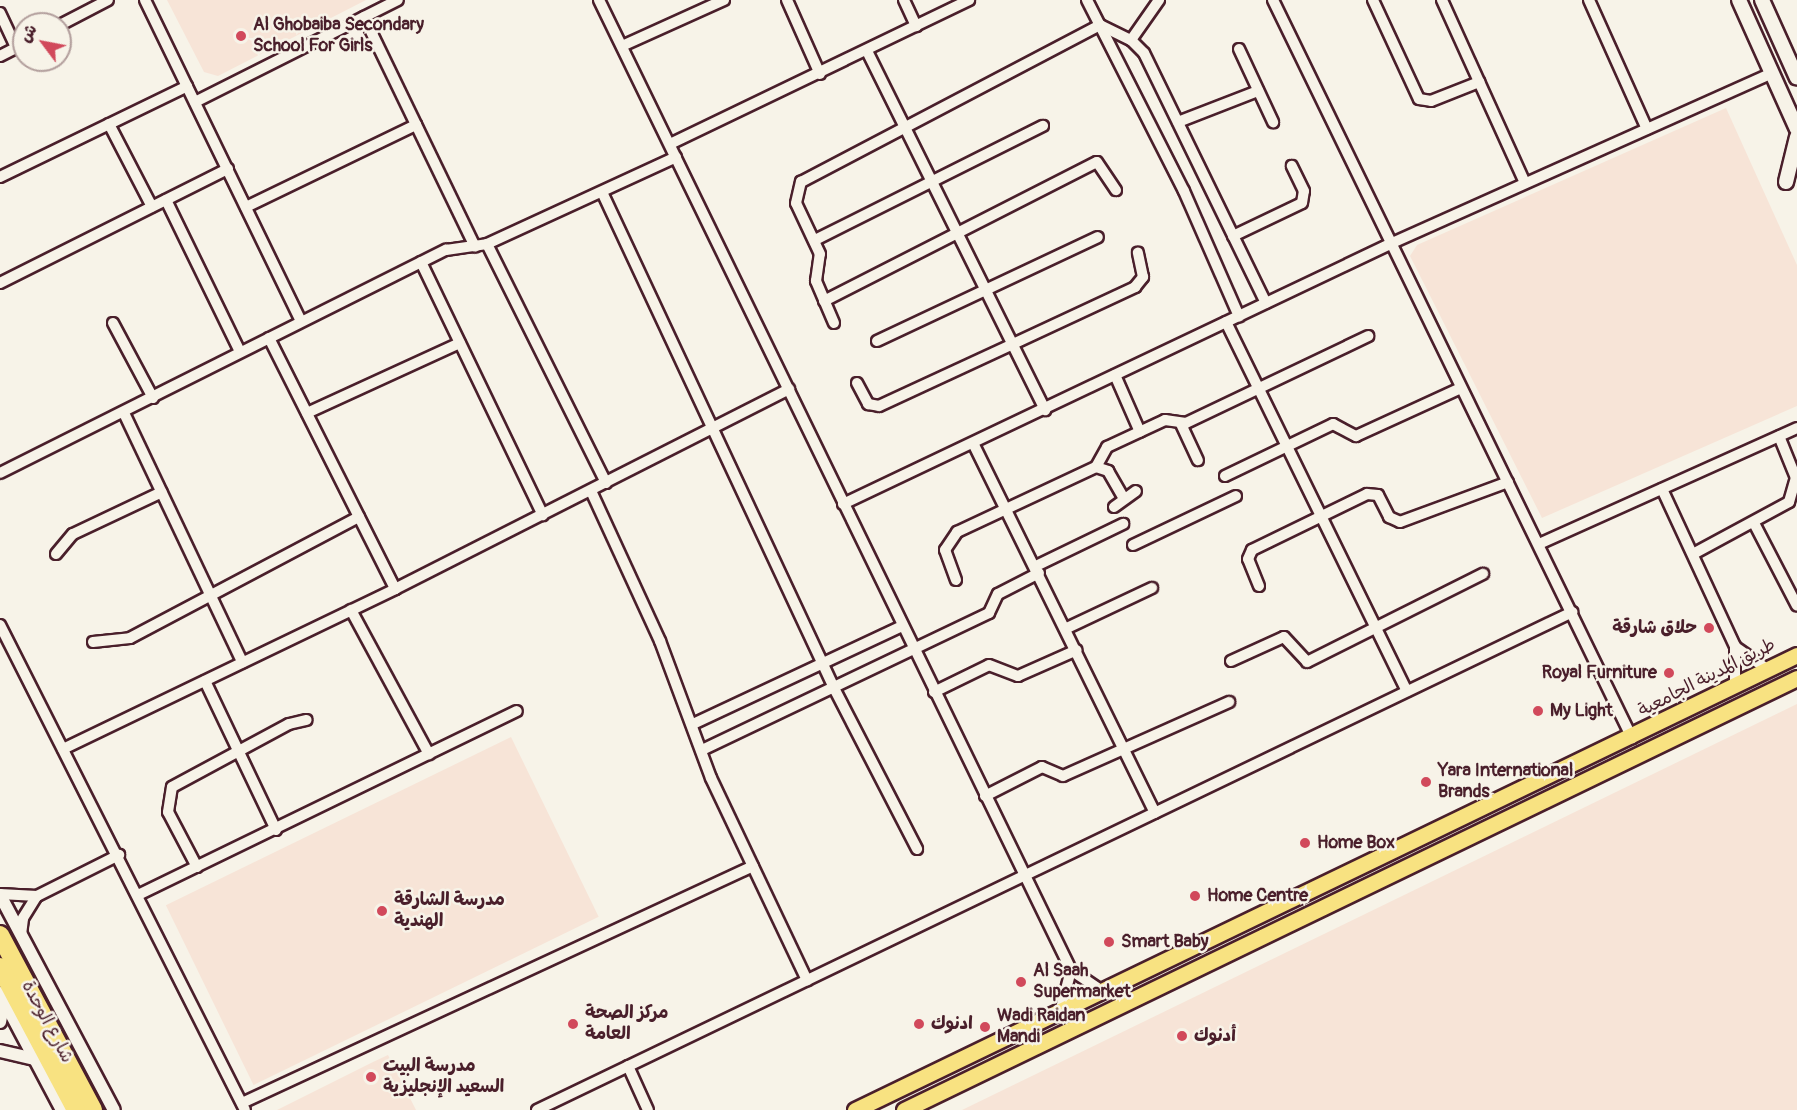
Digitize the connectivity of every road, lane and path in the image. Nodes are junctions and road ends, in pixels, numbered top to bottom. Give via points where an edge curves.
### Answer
1 (108, 0) edge
2 (145, 0) edge
3 (398, 0) edge
4 (599, 0) edge
5 (724, 0) edge
6 (787, 0) edge
7 (904, 0) edge
8 (969, 0) edge
9 (1087, 0) edge
10 (1158, 0) edge
11 (1273, 0) edge
12 (1373, 0) edge
13 (1443, 0) edge
14 (1589, 0) edge
15 (1739, 0) edge
16 (1762, 0) edge
17 (0, 13) edge
18 (364, 17) junction
19 (72, 19) edge
20 (1100, 25) junction
21 (916, 26) junction
22 (12, 33) edge
23 (1131, 40) junction
24 (622, 46) junction
25 (1239, 49) dead end
26 (867, 51) junction
27 (1772, 73) junction
28 (820, 74) junction
29 (1797, 78) edge
30 (1479, 82) junction
31 (187, 86) junction
32 (1258, 91) junction
33 (195, 102) junction
34 (1178, 122) junction
35 (1273, 122) dead end
36 (109, 124) junction
37 (416, 125) junction
38 (1043, 126) dead end
39 (906, 129) junction
40 (1647, 129) junction
41 (1797, 129) edge
42 (1797, 137) edge
43 (670, 144) junction
44 (676, 157) junction
45 (1292, 166) dead end
46 (228, 169) junction
47 (0, 177) edge
48 (932, 180) junction
49 (1786, 182) dead end
50 (1525, 183) junction
51 (1116, 190) dead end
52 (602, 192) junction
53 (166, 200) junction
54 (152, 207) junction
55 (246, 207) junction
56 (1233, 236) junction
57 (959, 237) junction
58 (1098, 237) dead end
59 (815, 240) junction
60 (487, 244) junction
61 (1389, 244) junction
62 (476, 247) junction
63 (1138, 252) dead end
64 (421, 262) junction
65 (0, 283) edge
66 (985, 290) junction
67 (824, 302) junction
68 (1266, 303) junction
69 (1239, 316) junction
70 (301, 321) junction
71 (1226, 322) junction
72 (113, 323) dead end
73 (834, 323) dead end
74 (1368, 336) dead end
75 (269, 338) junction
76 (877, 341) dead end
77 (460, 343) junction
78 (1013, 344) junction
79 (240, 352) junction
80 (1115, 375) junction
81 (857, 383) dead end
82 (1258, 387) junction
83 (1461, 387) junction
84 (789, 389) junction
85 (153, 398) junction
86 (1045, 410) junction
87 (124, 413) junction
88 (307, 413) junction
89 (1181, 424) junction
90 (712, 428) junction
91 (1797, 428) edge
92 (1140, 432) junction
93 (1779, 436) junction
94 (973, 443) junction
95 (1287, 446) junction
96 (1198, 460) dead end
97 (1096, 467) junction
98 (0, 473) edge
99 (1225, 476) dead end
100 (1508, 482) junction
101 (606, 483) junction
102 (1662, 489) junction
103 (591, 491) junction
104 (1136, 491) dead end
105 (162, 492) junction
106 (1236, 496) dead end
107 (1123, 497) junction
108 (843, 504) junction
109 (1114, 507) dead end
110 (1007, 508) junction
111 (543, 515) junction
112 (1321, 516) junction
113 (359, 517) junction
114 (1754, 523) junction
115 (1123, 524) dead end
116 (1539, 544) junction
117 (1133, 545) dead end
118 (56, 554) dead end
119 (1694, 554) junction
120 (1038, 570) junction
121 (1484, 574) dead end
122 (956, 580) dead end
123 (1259, 586) dead end
124 (1152, 588) dead end
125 (395, 589) junction
126 (211, 597) junction
127 (1797, 606) edge
128 (351, 610) junction
129 (1572, 612) junction
130 (0, 626) edge
131 (902, 626) junction
132 (1067, 628) junction
133 (1376, 628) junction
134 (93, 642) dead end
135 (1735, 646) junction
136 (1077, 650) junction
137 (914, 652) junction
138 (1797, 655) edge
139 (1231, 661) dead end
140 (242, 663) junction
141 (822, 663) junction
142 (1767, 670) junction
143 (1797, 678) edge
144 (205, 681) junction
145 (1735, 687) junction
146 (835, 690) junction
147 (1407, 691) junction
148 (933, 692) junction
149 (1228, 702) dead end
150 (517, 711) dead end
151 (307, 720) dead end
152 (693, 724) junction
153 (1632, 738) junction
154 (63, 749) junction
155 (1124, 749) junction
156 (238, 750) junction
157 (702, 750) junction
158 (429, 754) junction
159 (985, 796) junction
160 (1155, 813) junction
161 (276, 830) junction
162 (917, 849) dead end
163 (119, 855) junction
164 (753, 866) junction
165 (197, 867) junction
166 (1025, 876) junction
167 (0, 895) edge
168 (138, 895) junction
169 (37, 896) junction
170 (0, 934) edge
171 (21, 935) junction
172 (0, 967) edge
173 (1071, 970) junction
174 (807, 980) junction
175 (1105, 993) junction
176 (2, 997) edge
177 (1059, 1014) junction
178 (0, 1022) edge
179 (0, 1051) edge
180 (35, 1059) junction
181 (628, 1066) junction
182 (244, 1106) edge
183 (62, 1110) edge
184 (76, 1110) edge
185 (93, 1110) edge
186 (114, 1110) edge
187 (537, 1110) edge
188 (648, 1110) edge
189 (855, 1110) edge
190 (904, 1110) edge

1 - 19 street
2 - 31 street
3 - 18 street
4 - 24 street
5 - 24 street
6 - 28 street
7 - 21 street
8 - 21 street
9 - 20 street
10 - 23 street
11 - 61 street
12 - 30 street via 1419,99 1431,100
13 - 30 street
14 - 40 street
15 - 27 main road
16 - 29 main road
17 - 22 street
18 - 33 street
18 - 37 street
20 - 23 street
20 - 39 street
20 - 69 street
21 - 26 street
23 - 34 street via 1144,53
24 - 43 street
25 - 32 street
26 - 28 street
26 - 39 street
27 - 40 street
27 - 41 main road
28 - 43 street
30 - 50 street
31 - 33 street
31 - 36 street
32 - 34 street
32 - 35 street
33 - 46 street
34 - 56 street
36 - 47 street
36 - 54 street
37 - 55 street
37 - 62 street
38 - 48 street
39 - 48 street
39 - 59 street via 801,182 796,203
40 - 50 street
42 - 49 main road
43 - 44 street
44 - 52 street
44 - 84 street
45 - 56 street via 1304,190 1302,203
46 - 53 street
46 - 55 street
48 - 57 street
48 - 59 street
50 - 61 street
51 - 57 street via 1097,162
52 - 60 street
52 - 90 street
53 - 54 street
53 - 79 street
54 - 65 street
55 - 70 street
56 - 68 street
57 - 66 street
57 - 67 street
58 - 66 street
59 - 67 street via 820,254 816,281
60 - 62 street
60 - 101 street
61 - 68 street
61 - 83 street
62 - 64 street via 452,248
63 - 78 street via 1143,277 1135,287
64 - 70 street
64 - 77 street
66 - 76 street
66 - 78 street
67 - 73 street
68 - 69 street
69 - 71 street
70 - 75 street
71 - 80 street
71 - 82 street
72 - 85 street
74 - 82 street
75 - 79 street
75 - 88 street
77 - 88 street
77 - 111 street
78 - 81 street via 879,406 868,404
78 - 86 street
79 - 85 street
80 - 86 street
80 - 92 street
82 - 89 street
82 - 95 street
83 - 95 street via 1356,436 1336,423
83 - 100 street
84 - 90 street
84 - 108 street
85 - 87 street
86 - 94 street
87 - 98 street
87 - 105 street
88 - 113 street
89 - 92 street via 1165,420
89 - 96 street
90 - 101 street
90 - 141 street
91 - 93 street
92 - 97 street via 1102,451
93 - 102 street
93 - 114 street via 1796,486 1789,502
94 - 108 street
94 - 110 street
95 - 99 street
95 - 112 street
97 - 107 street via 1108,471
97 - 110 street
100 - 112 street via 1404,522 1392,520 1374,494
100 - 116 street
101 - 103 street
102 - 116 street
102 - 119 street
103 - 111 street
103 - 152 street
104 - 107 street
105 - 118 street via 73,534
105 - 126 street
106 - 117 street
107 - 109 street
108 - 131 street
110 - 120 street
110 - 122 street via 949,538 946,557
111 - 125 street
112 - 123 street via 1250,552
112 - 133 street
113 - 125 street
113 - 126 street
114 - 119 street
114 - 127 street
115 - 120 street
116 - 129 street
119 - 135 street
120 - 132 street
120 - 137 street via 998,594 988,613
121 - 133 street
124 - 132 street
125 - 128 street
126 - 134 street via 130,638
126 - 140 street
128 - 140 street
128 - 158 street
129 - 147 street
129 - 153 street
130 - 154 street
131 - 137 street
131 - 141 street
132 - 136 street
133 - 139 street via 1307,662 1284,637
133 - 147 street
135 - 142 street via 1748,661
135 - 145 street
136 - 148 street via 1018,676 989,665
136 - 155 street
137 - 146 street
137 - 148 street
138 - 142 main road, طريق المدينة الجامعية
140 - 144 street
141 - 146 street
141 - 152 street
142 - 145 main road, طريق المدينة الجامعية
143 - 190 main road
144 - 154 street
144 - 156 street
145 - 153 main road, طريق المدينة الجامعية
146 - 157 street
146 - 162 street
147 - 160 street
148 - 159 street
149 - 155 street
150 - 158 street
151 - 156 street
152 - 157 street
153 - 175 main road, طريق المدينة الجامعية
154 - 163 street
155 - 159 street via 1063,776 1042,767
155 - 160 street
156 - 161 street
156 - 165 street via 168,792 168,812
157 - 164 street
158 - 161 street
159 - 166 street
160 - 166 street
161 - 165 street
163 - 168 street
163 - 169 street
164 - 174 street
164 - 182 street
165 - 168 street
166 - 173 street
166 - 174 street
167 - 169 street
167 - 171 street
168 - 182 street
169 - 171 street via 27,910
170 - 185 highway, شارع الوحدة
171 - 186 street
172 - 184 highway, شارع الوحدة
173 - 175 street
173 - 177 street
174 - 181 street
175 - 177 main road, طريق المدينة الجامعية
176 - 178 street
176 - 180 street
177 - 189 main road, طريق المدينة الجامعية
179 - 180 street
180 - 183 street
181 - 187 street
181 - 188 street

